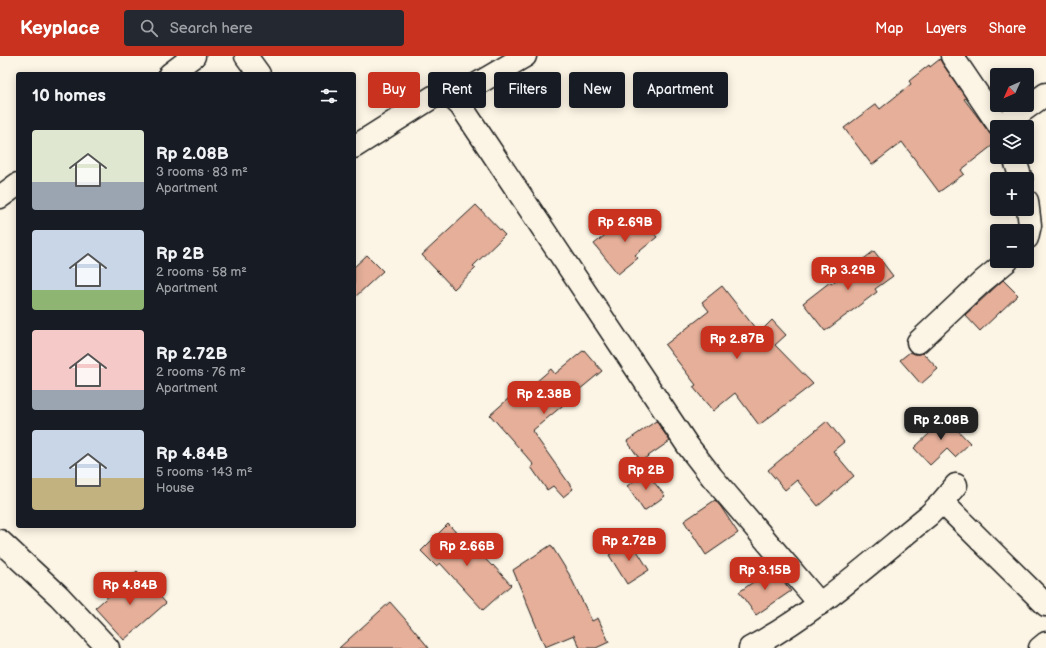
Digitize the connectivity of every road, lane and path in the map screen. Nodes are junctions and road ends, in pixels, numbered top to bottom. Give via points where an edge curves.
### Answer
1 (194, 56) edge
2 (246, 56) edge
3 (525, 56) edge
4 (952, 56) edge
5 (173, 72) edge
6 (258, 72) edge
7 (486, 79) edge
8 (1046, 94) edge
9 (428, 99) edge
10 (462, 108) edge
11 (995, 120) edge
12 (1010, 120) edge
13 (356, 146) edge
14 (16, 185) edge
15 (0, 197) edge
16 (999, 268) edge
17 (918, 342) dead end
18 (956, 484) dead end
19 (942, 502) junction
20 (0, 541) edge
21 (820, 604) junction
22 (1046, 604) edge
23 (1046, 643) edge
24 (108, 648) edge
25 (750, 648) edge
26 (1040, 648) edge

1 - 5 street
2 - 6 street
3 - 7 street
4 - 11 street
8 - 12 street
9 - 13 street
10 - 21 street via 688,446
14 - 15 street
16 - 17 street
18 - 19 street
19 - 21 street
19 - 22 street
20 - 24 street via 59,596
21 - 25 street
23 - 26 street

